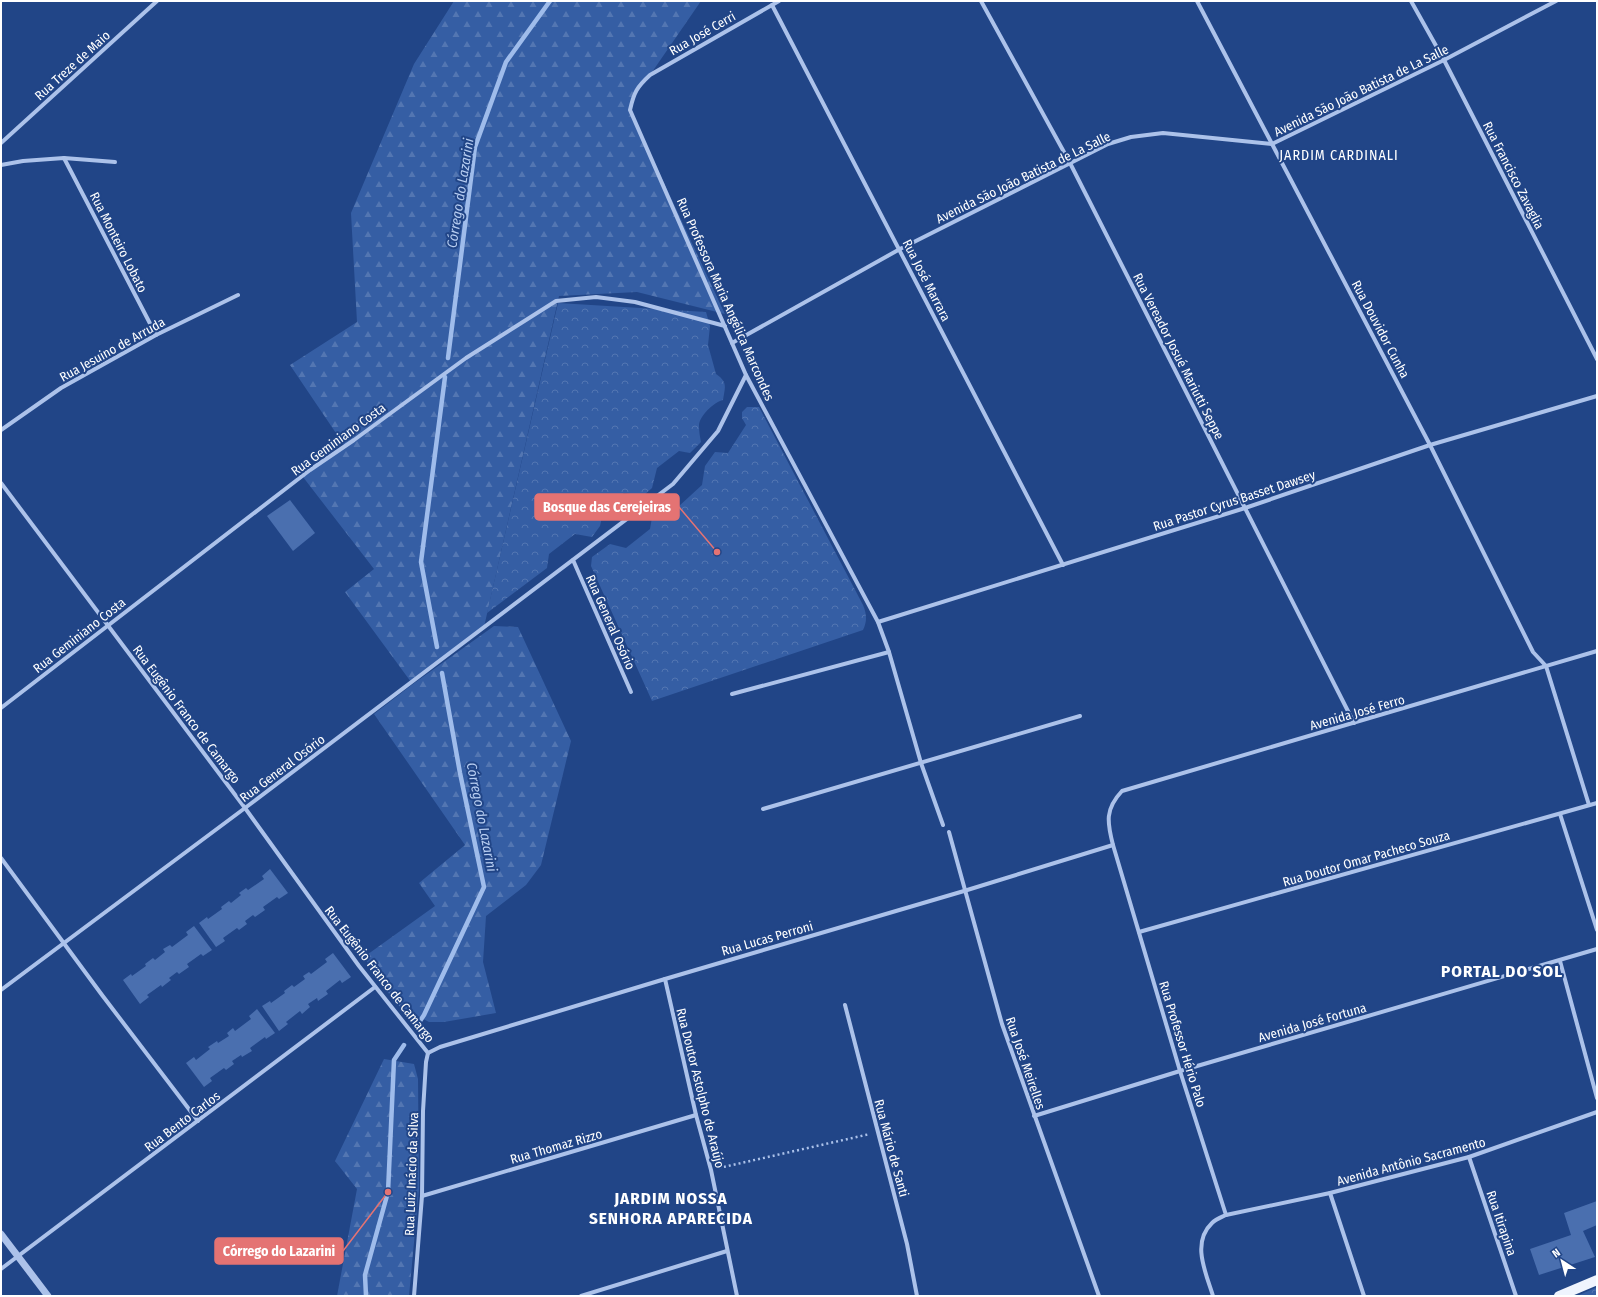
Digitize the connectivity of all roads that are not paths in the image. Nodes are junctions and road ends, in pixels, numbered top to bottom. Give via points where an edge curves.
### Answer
1 (157, 1) edge
2 (779, 1) edge
3 (981, 1) edge
4 (1197, 1) edge
5 (1412, 1) edge
6 (1556, 1) edge
7 (772, 5) junction
8 (1444, 60) junction
9 (638, 86) joint
10 (1, 143) edge
11 (1272, 144) junction
12 (64, 158) junction
13 (115, 162) dead end
14 (1070, 164) junction
15 (1, 165) edge
16 (900, 249) junction
17 (238, 295) dead end
18 (725, 326) junction
19 (156, 335) junction
20 (732, 343) junction
21 (1597, 359) edge
22 (746, 375) junction
23 (1597, 396) edge
24 (1, 430) edge
25 (1430, 445) junction
26 (1, 483) edge
27 (1244, 508) junction
28 (573, 560) junction
29 (1063, 565) junction
30 (878, 622) junction
31 (108, 625) junction
32 (1597, 651) edge
33 (889, 652) junction
34 (1546, 666) junction
35 (631, 692) dead end
36 (732, 694) dead end
37 (1, 708) edge
38 (1080, 716) dead end
39 (1354, 723) junction
40 (921, 763) junction
41 (1122, 791) joint
42 (1597, 803) edge
43 (1589, 805) junction
44 (245, 808) junction
45 (763, 809) dead end
46 (1560, 814) junction
47 (943, 825) dead end
48 (949, 832) dead end
49 (1113, 845) junction
50 (1, 858) edge
51 (964, 891) junction
52 (1597, 930) edge
53 (1139, 932) junction
54 (63, 943) junction
55 (1597, 949) edge
56 (1560, 960) junction
57 (665, 979) junction
58 (375, 987) junction
59 (1, 990) edge
60 (845, 1005) dead end
61 (428, 1053) junction
62 (1180, 1071) junction
63 (1597, 1098) edge
64 (1597, 1112) edge
65 (696, 1115) junction
66 (1034, 1116) junction
67 (198, 1121) junction
68 (1469, 1157) junction
69 (1330, 1193) junction
70 (422, 1196) junction
71 (1226, 1215) junction
72 (1, 1234) edge
73 (727, 1251) junction
74 (17, 1256) junction
75 (1, 1269) edge
76 (1597, 1280) edge
77 (48, 1296) edge
78 (414, 1296) edge
79 (581, 1296) edge
80 (737, 1296) edge
81 (917, 1296) edge
82 (1099, 1296) edge
83 (1213, 1296) edge
84 (1364, 1296) edge
85 (1516, 1296) edge
86 (1558, 1296) edge

1 - 10 street, Rua Treze de Maio
2 - 7 street, Rua José Cerri
3 - 14 street, Rua Vereador Josué Mariutti Seppe
4 - 11 street, Rua Douvidor Cunha
5 - 8 street, Rua Francisco Zavaglia
6 - 8 street, Avenida São João Batista de La Salle
7 - 9 street, Rua José Cerri via 650,75
7 - 16 street, Rua José Marrara
8 - 11 street, Avenida São João Batista de La Salle
8 - 21 street, Rua Francisco Zavaglia
9 - 18 street, Rua Professora Maria Angélica Marcondes via 630,110
11 - 14 street, Avenida São João Batista de La Salle via 1163,133 1131,137 1108,144
11 - 25 street, Rua Douvidor Cunha
12 - 13 street
12 - 15 street
12 - 19 street, Rua Monteiro Lobato
14 - 16 street, Avenida São João Batista de La Salle
14 - 27 street, Rua Vereador Josué Mariutti Seppe
16 - 20 street, Avenida São João Batista de La Salle
16 - 29 street, Rua José Marrara
17 - 19 street, Rua Jesuino de Arruda
18 - 20 street, Rua Professora Maria Angélica Marcondes
18 - 31 street, Rua Geminiano Costa via 635,302 596,297 556,301 466,358 310,470
19 - 24 street, Rua Jesuino de Arruda via 61,388
20 - 22 street, Rua Professora Maria Angélica Marcondes
22 - 28 street, Rua General Osório via 718,431 673,484
22 - 30 street, Rua Professora Maria Angélica Marcondes
23 - 25 street, Rua Pastor Cyrus Basset Dawsey
25 - 27 street, Rua Pastor Cyrus Basset Dawsey
25 - 34 street, Rua Douvidor Cunha via 1533,652
26 - 31 street, Rua Eugênio Franco de Camargo
27 - 29 street, Rua Pastor Cyrus Basset Dawsey
27 - 39 street, Rua Vereador Josué Mariutti Seppe
28 - 35 street, Rua General Osório
28 - 44 street, Rua General Osório
29 - 30 street, Rua Pastor Cyrus Basset Dawsey
30 - 33 street, Rua Professora Maria Angélica Marcondes
31 - 37 street, Rua Geminiano Costa
31 - 44 street, Rua Eugênio Franco de Camargo
32 - 34 street, Avenida José Ferro
33 - 36 street
33 - 40 street, Rua Professora Maria Angélica Marcondes
34 - 39 street, Avenida José Ferro
34 - 43 street
38 - 40 street
39 - 41 street, Avenida José Ferro
40 - 45 street
40 - 47 street, Rua Professora Maria Angélica Marcondes
41 - 49 street, Rua Professor Hério Palo via 1113,800 1108,820
42 - 43 street, Rua Doutor Omar Pacheco Souza
43 - 46 street, Rua Doutor Omar Pacheco Souza
44 - 54 street, Rua General Osório
44 - 58 street, Rua Eugênio Franco de Camargo
46 - 52 street
46 - 53 street, Rua Doutor Omar Pacheco Souza
48 - 51 street, Rua José Meirelles
49 - 51 street, Rua Lucas Perroni
49 - 53 street, Rua Professor Hério Palo
50 - 54 street
51 - 57 street, Rua Lucas Perroni
51 - 66 street, Rua José Meirelles via 1002,1024
53 - 62 street, Rua Professor Hério Palo
54 - 59 street, Rua General Osório
54 - 67 street
55 - 56 street, Avenida José Fortuna
56 - 62 street, Avenida José Fortuna
56 - 63 street
57 - 61 street, Rua Lucas Perroni via 440,1046
57 - 65 street, Rua Doutor Astolpho de Araújo
58 - 61 street, Rua Eugênio Franco de Camargo
58 - 67 street, Rua Bento Carlos
60 - 81 street, Rua Mário de Santi via 907,1244
61 - 70 street, Rua Luiz Inácio da Silva via 423,1111
62 - 66 street, Avenida José Fortuna
62 - 71 street, Rua Professor Hério Palo
64 - 68 street, Avenida Antônio Sacramento
65 - 70 street, Rua Thomaz Rizzo
65 - 73 street, Rua Doutor Astolpho de Araújo via 711,1170
66 - 82 street, Rua José Meirelles
67 - 74 street, Rua Bento Carlos
68 - 69 street, Avenida Antônio Sacramento
68 - 85 street, Rua Itirapina
69 - 71 street, Avenida Antônio Sacramento
69 - 84 street
70 - 78 street, Rua Luiz Inácio da Silva
71 - 83 street via 1213,1222 1206,1231 1200,1251
72 - 74 street
73 - 79 street
73 - 80 street, Rua Doutor Astolpho de Araújo
74 - 75 street, Rua Bento Carlos
74 - 77 street
76 - 86 main road

